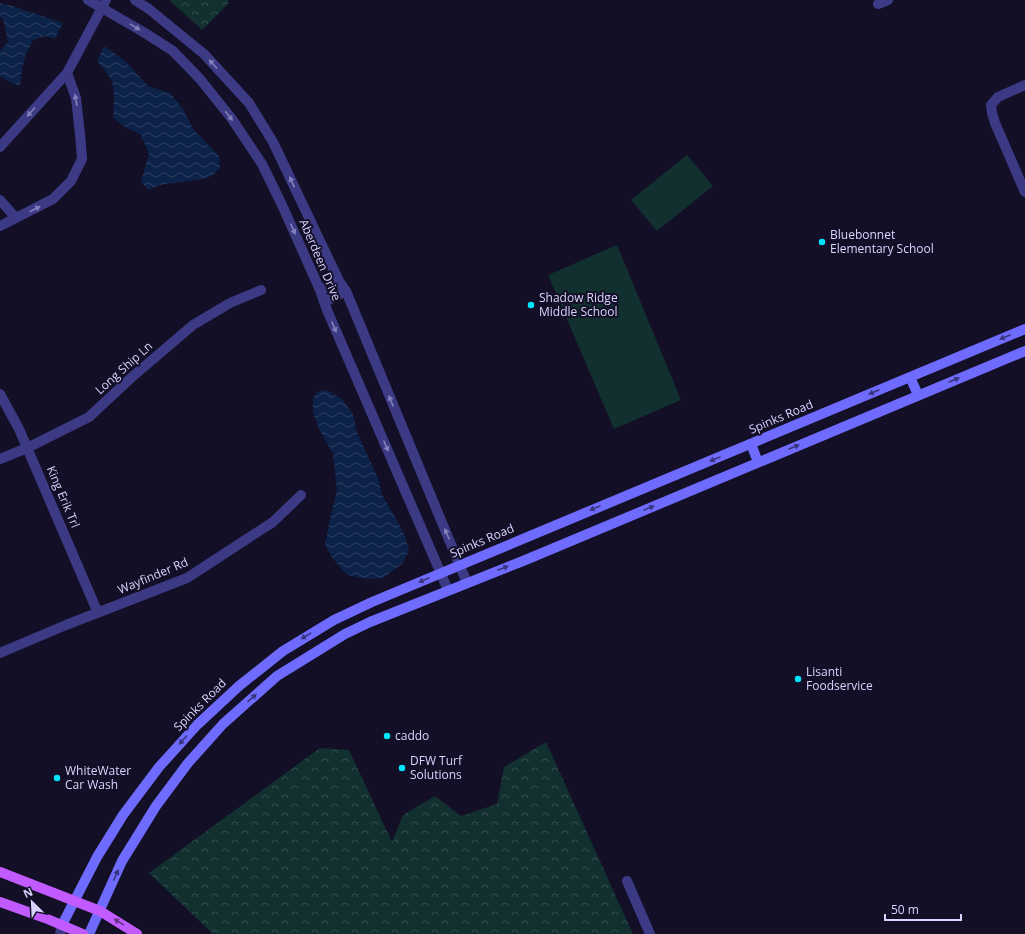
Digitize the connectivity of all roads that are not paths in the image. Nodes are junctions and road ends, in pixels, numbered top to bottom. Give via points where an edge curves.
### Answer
1 (88, 0) edge
2 (135, 0) edge
3 (888, 0) edge
4 (104, 4) edge
5 (878, 4) dead end
6 (67, 73) junction
7 (1025, 85) edge
8 (0, 147) edge
9 (1025, 192) edge
10 (0, 200) edge
11 (16, 218) junction
12 (0, 226) edge
13 (339, 281) junction
14 (261, 290) dead end
15 (320, 290) junction
16 (346, 291) junction
17 (324, 302) junction
18 (1025, 329) edge
19 (1025, 351) edge
20 (910, 377) junction
21 (0, 394) edge
22 (918, 395) junction
23 (751, 444) junction
24 (27, 448) junction
25 (0, 459) edge
26 (758, 462) junction
27 (301, 495) dead end
28 (459, 565) junction
29 (440, 573) junction
30 (467, 583) junction
31 (448, 590) junction
32 (98, 613) junction
33 (0, 653) edge
34 (210, 712) junction
35 (223, 724) junction
36 (0, 872) edge
37 (627, 881) dead end
38 (74, 901) junction
39 (0, 902) edge
40 (100, 911) junction
41 (61, 930) edge
42 (82, 934) edge
43 (89, 934) edge
44 (137, 934) edge
45 (650, 934) edge

1 - 4 street, Aberdeen Drive
13 -> 2 street, Aberdeen Drive via 273,142 249,103 204,54
3 - 5 street
4 - 6 street
4 -> 15 street, Aberdeen Drive via 173,52 200,79 232,119 262,164
6 -> 8 street
11 -> 6 street via 53,199 71,181 82,159 76,98
7 - 9 street via 998,97 991,105
10 - 11 street
11 - 12 street
13 - 15 street
13 - 16 street, Aberdeen Drive
14 - 24 street, Long Ship Ln via 230,303 193,325 89,417
15 - 17 street, Aberdeen Drive
16 - 17 street
28 -> 16 street, Aberdeen Drive
17 -> 29 street, Aberdeen Drive
18 -> 20 main road, Spinks Road
22 -> 19 main road
20 - 22 main road
20 -> 23 main road, Spinks Road
21 - 24 street, King Erik Trl
26 -> 22 main road
23 - 26 main road
23 -> 28 main road, Spinks Road
24 - 25 street, Long Ship Ln
24 - 32 street, King Erik Trl
30 -> 26 main road
27 - 32 street, Wayfinder Rd via 274,522 187,578
28 - 29 main road, Spinks Road
28 - 30 street, Aberdeen Drive
29 - 31 street, Aberdeen Drive
29 -> 34 main road, Spinks Road via 334,620 283,651
30 - 31 main road
35 -> 31 main road via 277,676 345,634
32 - 33 street, Wayfinder Rd
34 - 35 main road
34 -> 38 main road, Spinks Road via 159,767 122,815
40 -> 35 main road via 122,861 156,806 188,763
36 - 38 main road
37 - 45 street
38 - 40 main road
38 - 41 main road, Spinks Road
39 - 41 main road via 45,918
40 - 43 main road
44 -> 40 main road
41 - 42 main road

